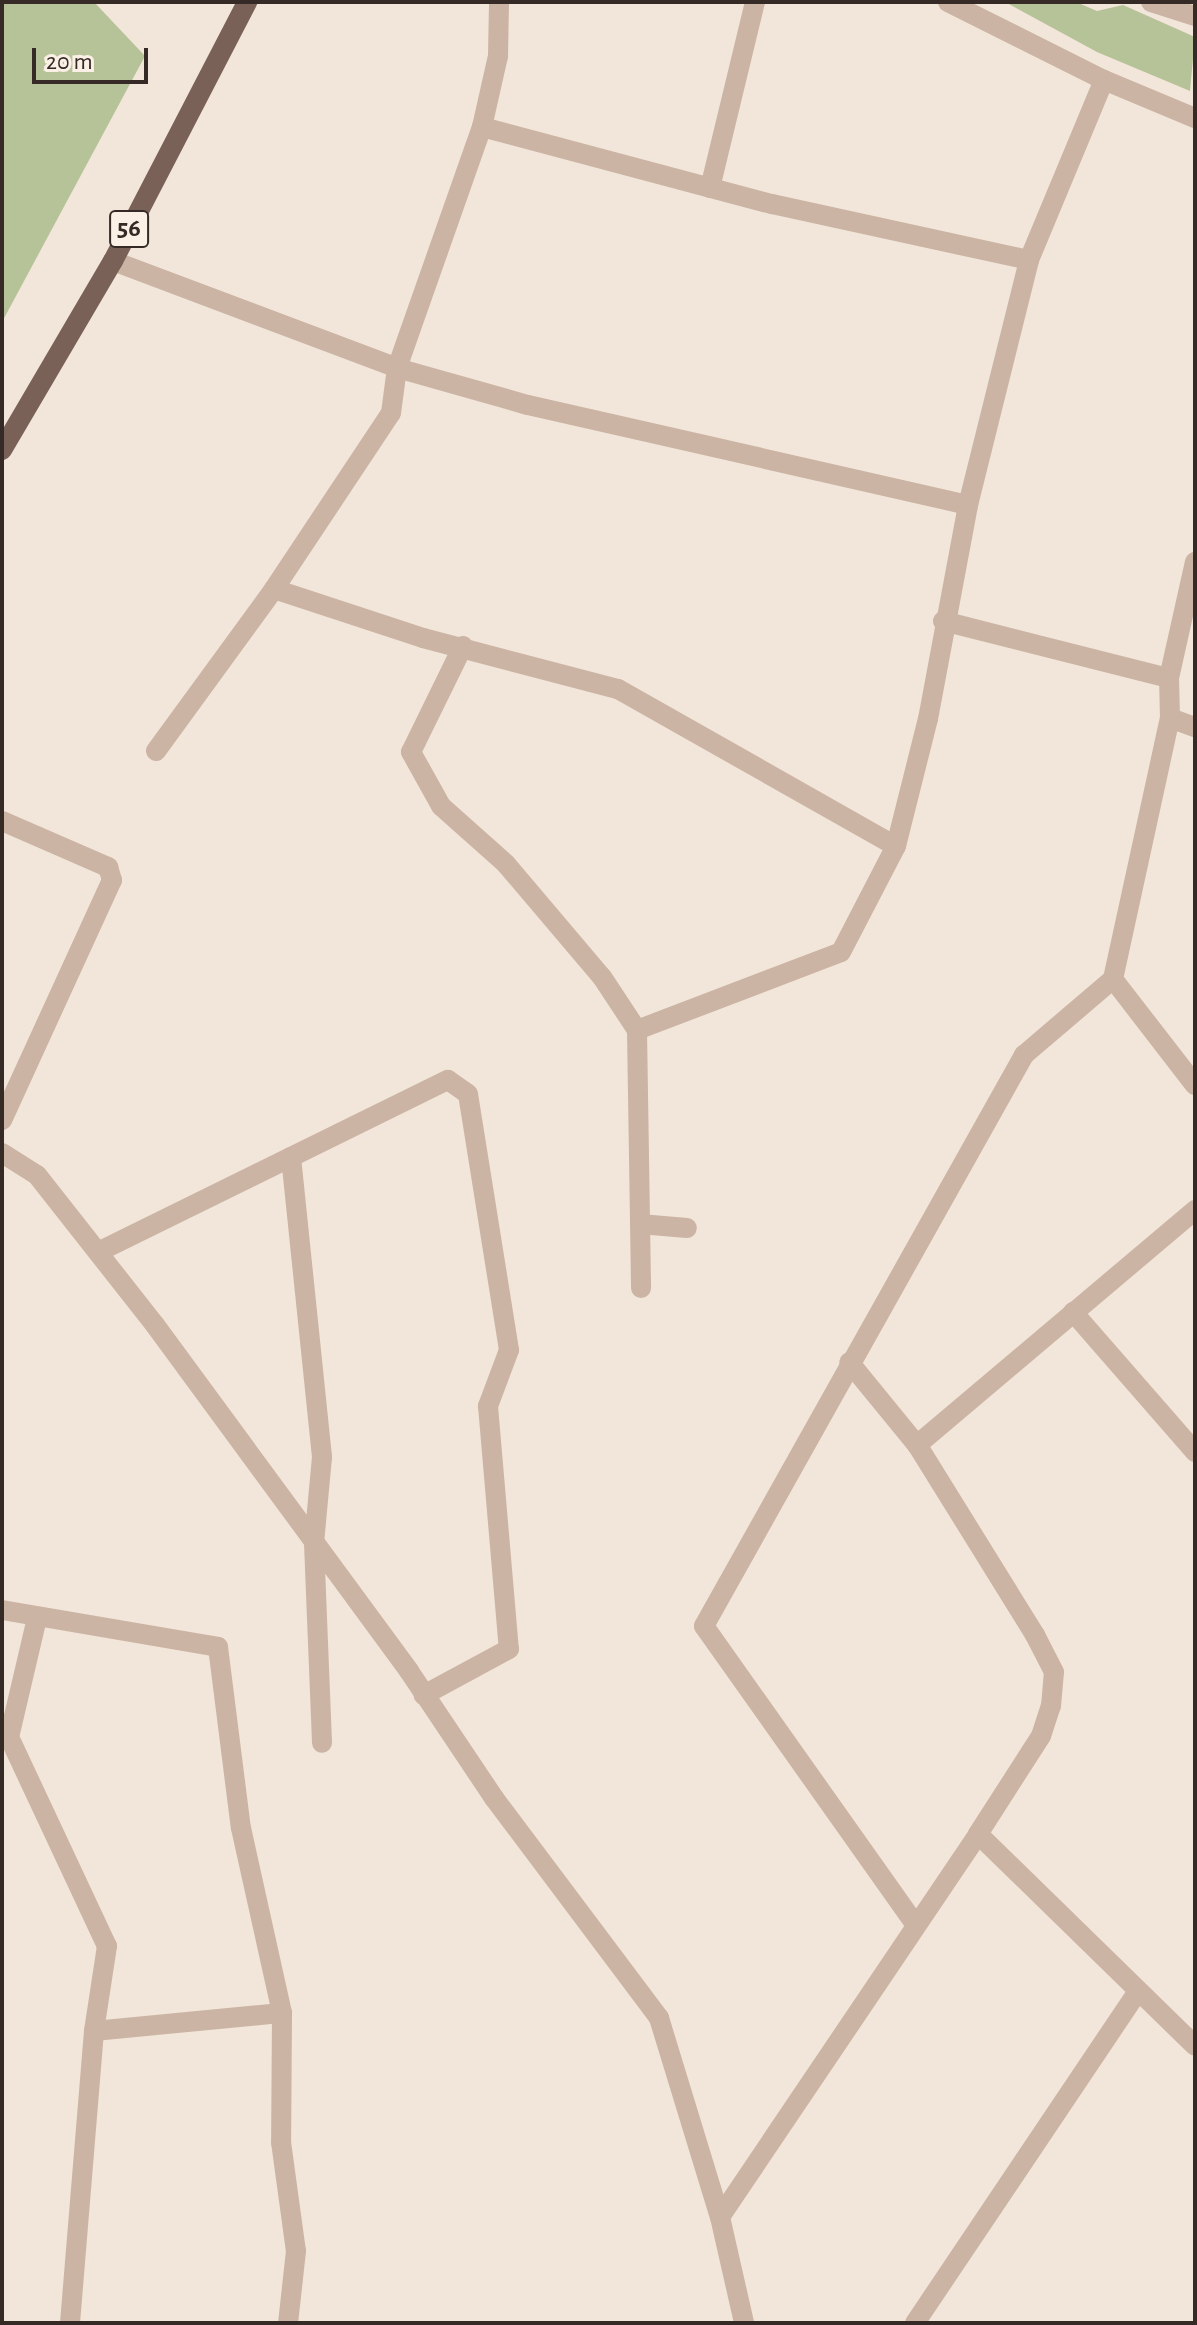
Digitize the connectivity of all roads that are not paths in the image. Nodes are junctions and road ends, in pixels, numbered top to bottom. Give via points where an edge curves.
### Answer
1 (247, 2) edge
2 (499, 2) edge
3 (755, 2) edge
4 (948, 2) edge
5 (1151, 2) edge
6 (1195, 16) edge
7 (1104, 80) junction
8 (1195, 118) edge
9 (482, 127) junction
10 (710, 188) junction
11 (1029, 260) junction
12 (113, 261) junction
13 (397, 368) junction
14 (2, 450) edge
15 (968, 505) junction
16 (1195, 562) edge
17 (274, 589) junction
18 (943, 621) junction
19 (463, 646) junction
20 (1169, 678) junction
21 (1170, 718) junction
22 (1195, 727) edge
23 (156, 751) dead end
24 (2, 821) edge
25 (896, 846) junction
26 (1113, 979) junction
27 (637, 1030) junction
28 (1195, 1085) edge
29 (2, 1120) edge
30 (2, 1153) edge
31 (291, 1157) junction
32 (1195, 1210) edge
33 (640, 1224) junction
34 (687, 1228) dead end
35 (98, 1252) junction
36 (641, 1288) dead end
37 (1073, 1312) junction
38 (849, 1362) junction
39 (917, 1445) junction
40 (1195, 1452) edge
41 (314, 1543) junction
42 (2, 1610) edge
43 (37, 1618) junction
44 (424, 1695) junction
45 (322, 1743) dead end
46 (978, 1834) junction
47 (915, 1924) junction
48 (1138, 1991) junction
49 (282, 2013) junction
50 (94, 2031) junction
51 (1195, 2046) edge
52 (720, 2217) junction
53 (70, 2323) edge
54 (288, 2323) edge
55 (744, 2323) edge
56 (915, 2323) edge

1 - 12 main road, 56
2 - 9 street via 498,56
3 - 10 street
4 - 7 street
5 - 6 street
7 - 8 street
7 - 11 street
9 - 10 street
9 - 13 street
10 - 11 street
11 - 15 street
12 - 13 street
12 - 14 main road, 56
13 - 15 street via 528,405
13 - 17 street via 391,413
15 - 18 street
16 - 20 street
17 - 19 street
17 - 23 street
18 - 20 street
18 - 25 street via 928,719
19 - 25 street via 618,689
19 - 27 street via 411,752 441,806 506,864 602,977
20 - 21 street
21 - 22 street
21 - 26 street
24 - 29 street via 108,867 112,880
25 - 27 street via 841,952
26 - 28 street
26 - 38 street via 1024,1055
27 - 33 street
30 - 35 street via 37,1175
31 - 35 street
31 - 41 street via 322,1457
31 - 44 street via 448,1080 468,1094 509,1350 488,1406 509,1649
32 - 37 street
33 - 34 street
33 - 36 street
35 - 41 street
37 - 39 street
37 - 40 street
38 - 39 street
38 - 47 street via 704,1626
39 - 46 street via 1054,1672 1041,1736
41 - 44 street
41 - 45 street
42 - 43 street
43 - 49 street via 218,1647 241,1828
43 - 50 street via 9,1737 107,1946
44 - 52 street via 659,2018
46 - 47 street
46 - 48 street
47 - 52 street
48 - 51 street
48 - 56 street
49 - 50 street
49 - 54 street via 281,2142 296,2251
50 - 53 street
52 - 55 street

